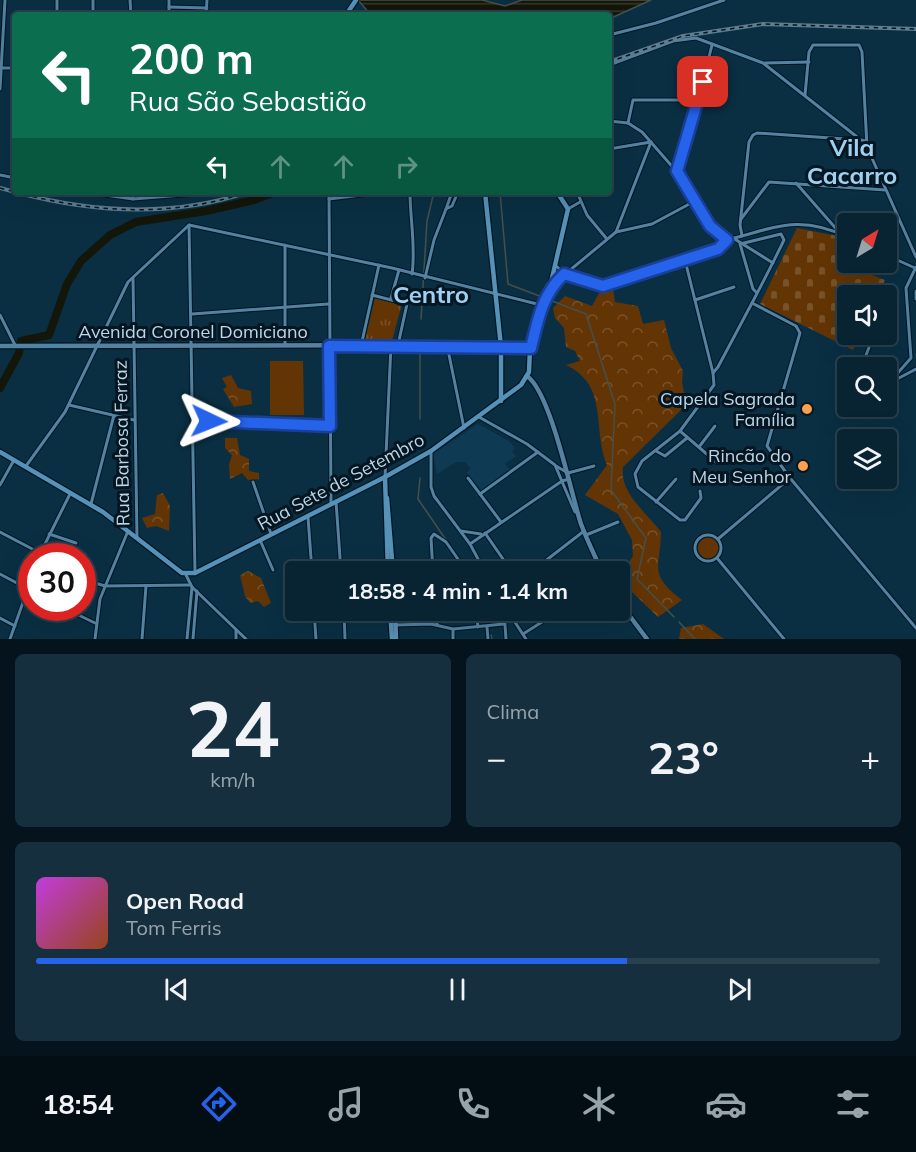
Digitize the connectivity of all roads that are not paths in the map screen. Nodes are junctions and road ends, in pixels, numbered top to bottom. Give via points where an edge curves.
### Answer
1 (4, 0) edge
2 (169, 0) edge
3 (207, 0) edge
4 (724, 0) edge
5 (169, 7) junction
6 (207, 8) junction
7 (170, 12) edge
8 (206, 12) edge
9 (612, 34) edge
10 (712, 45) junction
11 (809, 62) junction
12 (763, 63) junction
13 (612, 64) edge
14 (1, 68) edge
15 (0, 89) edge
16 (805, 95) junction
17 (699, 100) junction
18 (612, 121) edge
19 (628, 123) junction
20 (861, 140) junction
21 (866, 141) junction
22 (651, 142) junction
23 (612, 148) edge
24 (677, 171) junction
25 (796, 183) junction
26 (885, 190) junction
27 (105, 195) edge
28 (132, 195) edge
29 (192, 195) edge
30 (351, 195) edge
31 (410, 195) edge
32 (451, 195) edge
33 (457, 195) edge
34 (485, 195) edge
35 (559, 195) edge
36 (578, 195) edge
37 (345, 196) joint
38 (173, 197) joint
39 (329, 198) joint
40 (132, 199) junction
41 (695, 201) junction
42 (580, 202) junction
43 (446, 209) junction
44 (568, 209) junction
45 (740, 221) junction
46 (188, 226) junction
47 (837, 230) edge
48 (615, 232) junction
49 (837, 232) edge
50 (742, 236) junction
51 (606, 238) junction
52 (733, 238) junction
53 (725, 242) junction
54 (285, 244) junction
55 (740, 244) junction
56 (329, 254) junction
57 (916, 257) edge
58 (685, 260) junction
59 (897, 260) edge
60 (773, 263) junction
61 (554, 264) junction
62 (379, 265) junction
63 (916, 268) edge
64 (399, 270) junction
65 (412, 274) junction
66 (564, 274) junction
67 (133, 276) junction
68 (425, 278) junction
69 (550, 287) junction
70 (734, 287) dead end
71 (916, 291) edge
72 (757, 293) junction
73 (493, 294) junction
74 (372, 295) junction
75 (392, 298) junction
76 (916, 298) edge
77 (695, 300) junction
78 (752, 303) junction
79 (328, 304) junction
80 (541, 305) junction
81 (285, 308) junction
82 (192, 314) junction
83 (0, 315) edge
84 (96, 345) junction
85 (192, 345) junction
86 (390, 345) junction
87 (398, 345) junction
88 (447, 345) junction
89 (0, 346) edge
90 (17, 346) junction
91 (135, 346) junction
92 (285, 346) junction
93 (329, 346) junction
94 (361, 346) junction
95 (501, 347) junction
96 (531, 348) junction
97 (916, 369) edge
98 (713, 373) junction
99 (527, 376) junction
100 (898, 376) joint
101 (501, 401) junction
102 (69, 405) junction
103 (114, 415) junction
104 (478, 417) junction
105 (135, 420) junction
106 (192, 421) junction
107 (330, 426) junction
108 (715, 426) dead end
109 (464, 428) junction
110 (680, 431) junction
111 (687, 438) junction
112 (699, 447) junction
113 (656, 450) junction
114 (431, 451) junction
115 (0, 452) edge
116 (538, 452) junction
117 (14, 459) junction
118 (716, 462) dead end
119 (555, 465) junction
120 (26, 466) junction
121 (594, 466) dead end
122 (569, 476) junction
123 (385, 477) junction
124 (468, 478) dead end
125 (790, 478) junction
126 (676, 479) dead end
127 (562, 481) junction
128 (253, 482) dead end
129 (0, 485) edge
130 (700, 491) dead end
131 (71, 492) junction
132 (480, 494) junction
133 (333, 501) junction
134 (656, 502) junction
135 (91, 504) junction
136 (308, 515) junction
137 (501, 522) junction
138 (618, 522) dead end
139 (128, 531) junction
140 (460, 531) junction
141 (584, 531) junction
142 (0, 532) edge
143 (484, 533) junction
144 (49, 534) junction
145 (271, 534) junction
146 (137, 538) junction
147 (718, 539) junction
148 (260, 540) junction
149 (19, 543) edge
150 (45, 543) edge
151 (76, 543) dead end
152 (470, 544) junction
153 (717, 558) junction
154 (311, 561) edge
155 (340, 561) edge
156 (390, 561) edge
157 (432, 561) edge
158 (459, 561) edge
159 (480, 561) edge
160 (504, 561) edge
161 (545, 561) edge
162 (597, 561) edge
163 (273, 570) dead end
164 (195, 573) junction
165 (0, 574) edge
166 (186, 574) junction
167 (96, 583) edge
168 (18, 584) edge
169 (105, 586) junction
170 (146, 586) junction
171 (191, 586) junction
172 (197, 591) junction
173 (630, 616) edge
174 (0, 618) edge
175 (18, 618) edge
176 (91, 621) edge
177 (315, 621) edge
178 (344, 621) edge
179 (392, 621) edge
180 (394, 621) edge
181 (437, 621) edge
182 (477, 621) edge
183 (504, 621) edge
184 (514, 621) edge
185 (544, 621) edge
186 (95, 623) junction
187 (504, 624) junction
188 (395, 625) junction
189 (437, 625) junction
190 (15, 626) junction
191 (478, 627) junction
192 (487, 627) junction
193 (236, 628) junction
194 (916, 628) edge
195 (453, 629) junction
196 (524, 634) junction
197 (10, 639) edge
198 (95, 639) edge
199 (142, 639) edge
200 (187, 639) edge
201 (193, 639) edge
202 (236, 639) edge
203 (246, 639) edge
204 (316, 639) edge
205 (345, 639) edge
206 (392, 639) edge
207 (396, 639) edge
208 (453, 639) edge
209 (488, 639) edge
210 (506, 639) edge
211 (526, 639) edge
212 (647, 639) edge
213 (784, 639) edge

1 - 14 street
2 - 5 street
3 - 6 street
4 - 9 street
5 - 6 street
5 - 7 street
6 - 8 street
10 - 12 street
10 - 13 street via 685,38
10 - 17 street
11 - 12 street
11 - 16 street
11 - 21 street via 809,52 817,43 855,43 861,48
12 - 16 street
14 - 15 street
16 - 20 street
17 - 19 street via 633,100
17 - 24 street
18 - 19 street
19 - 22 street
20 - 21 street
20 - 45 street via 753,135
21 - 26 street
22 - 23 street
22 - 24 street
22 - 48 street
24 - 41 street
25 - 26 street
25 - 45 street via 766,183
25 - 47 street
26 - 57 street
27 - 40 street
28 - 40 street
29 - 38 street
30 - 37 street
31 - 65 street via 415,252
32 - 43 street
33 - 43 street
34 - 73 main road
35 - 44 main road
36 - 42 street
37 - 39 street
38 - 40 street
39 - 56 street
41 - 48 street via 652,224
41 - 53 street
42 - 44 street
42 - 51 street
43 - 68 street
44 - 61 main road
45 - 50 street
46 - 54 street
46 - 67 street
46 - 82 street
48 - 51 street
49 - 50 street via 791,222
50 - 52 street
51 - 66 street
52 - 53 street
52 - 55 street
53 - 58 street via 715,251
54 - 56 street
54 - 81 street
55 - 60 street
55 - 60 street via 781,234 784,240
55 - 72 street
56 - 62 street
56 - 79 street
58 - 66 street via 603,286
58 - 77 street
59 - 63 street
60 - 72 street
61 - 66 street
61 - 69 main road
62 - 64 street
62 - 74 street
63 - 100 street via 906,288 911,358
64 - 65 street
64 - 75 street
65 - 68 street
66 - 69 street
67 - 84 street
67 - 91 street, Rua Barbosa Ferraz
68 - 73 street
69 - 80 main road
70 - 77 street
71 - 76 street
72 - 78 street
73 - 80 street
73 - 95 main road
74 - 75 street
74 - 94 street
75 - 87 street via 408,306
77 - 98 street
78 - 98 street
78 - 125 street via 796,326 799,335 767,446
79 - 81 street
79 - 93 street
80 - 96 main road
81 - 82 street
81 - 92 street
82 - 85 street
83 - 90 street
84 - 90 street, Avenida Coronel Domiciano
84 - 91 street, Avenida Coronel Domiciano
84 - 102 street
85 - 91 street, Avenida Coronel Domiciano
85 - 92 street, Avenida Coronel Domiciano
85 - 106 street
86 - 87 street, Avenida Coronel Domiciano
86 - 94 street, Avenida Coronel Domiciano
86 - 123 street
87 - 88 street, Avenida Coronel Domiciano
88 - 95 street, Avenida Coronel Domiciano
88 - 109 street
89 - 90 street, Avenida Coronel Domiciano
91 - 105 street, Rua Barbosa Ferraz
92 - 93 street, Avenida Coronel Domiciano
93 - 94 street, Avenida Coronel Domiciano
93 - 107 street
95 - 96 street, Avenida Coronel Domiciano
95 - 101 main road
96 - 99 main road
97 - 100 street
98 - 110 street via 714,385
99 - 101 main road, Rua Sete de Setembro
99 - 122 street via 539,392
101 - 104 main road, Rua Sete de Setembro
102 - 103 street
102 - 120 street
103 - 105 street
103 - 135 street
104 - 109 main road, Rua Sete de Setembro
104 - 116 street
105 - 146 street, Rua Barbosa Ferraz
106 - 107 street
106 - 164 street
107 - 133 street
108 - 112 street
109 - 114 main road, Rua Sete de Setembro
110 - 111 street
110 - 113 street
111 - 112 street
111 - 113 street via 665,456
112 - 118 street
113 - 134 street via 642,461 635,474 638,487
114 - 123 main road, Rua Sete de Setembro
114 - 140 street via 432,491
115 - 117 main road
116 - 119 street
116 - 132 street
117 - 120 main road
117 - 129 street
119 - 122 street
119 - 127 street
120 - 131 main road
121 - 122 street
122 - 127 street
122 - 141 street
123 - 133 main road, Rua Sete de Setembro
123 - 156 main road
124 - 132 street
125 - 147 street
125 - 194 street
126 - 134 street
127 - 137 street
127 - 141 street
128 - 145 street
130 - 134 street via 701,498 683,521
131 - 135 main road
131 - 144 street
132 - 137 street
133 - 136 main road, Rua Sete de Setembro
133 - 155 street
135 - 139 main road
136 - 145 main road, Rua Sete de Setembro
136 - 154 street
137 - 143 street
138 - 141 street
139 - 146 main road
139 - 169 street
140 - 143 street
140 - 152 street
141 - 161 street
141 - 162 street
142 - 149 street
143 - 152 street
143 - 160 street
144 - 150 street
144 - 151 street
145 - 148 main road, Rua Sete de Setembro
146 - 166 main road
147 - 153 street via 722,549
147 - 153 street via 703,536 695,549 705,560
148 - 163 street
148 - 164 main road, Rua Sete de Setembro
152 - 159 street
153 - 213 street
157 - 158 street via 434,534 446,542
164 - 166 main road, Rua Sete de Setembro
165 - 168 street
166 - 171 street
167 - 169 street
169 - 170 street
169 - 186 street
170 - 171 street
170 - 199 street
171 - 172 street
171 - 200 street
172 - 193 street
172 - 201 street
173 - 212 street
174 - 190 street
175 - 190 street
176 - 186 street
177 - 204 street
178 - 205 street
179 - 206 main road
180 - 188 main road
181 - 189 street
182 - 191 street
183 - 187 street
184 - 196 street
185 - 196 street
186 - 198 street
187 - 192 street
187 - 210 street
188 - 189 street
188 - 207 main road
189 - 195 street
190 - 197 street
191 - 192 street
191 - 195 street
192 - 209 street
193 - 202 street
193 - 203 street
195 - 208 street
196 - 211 street

